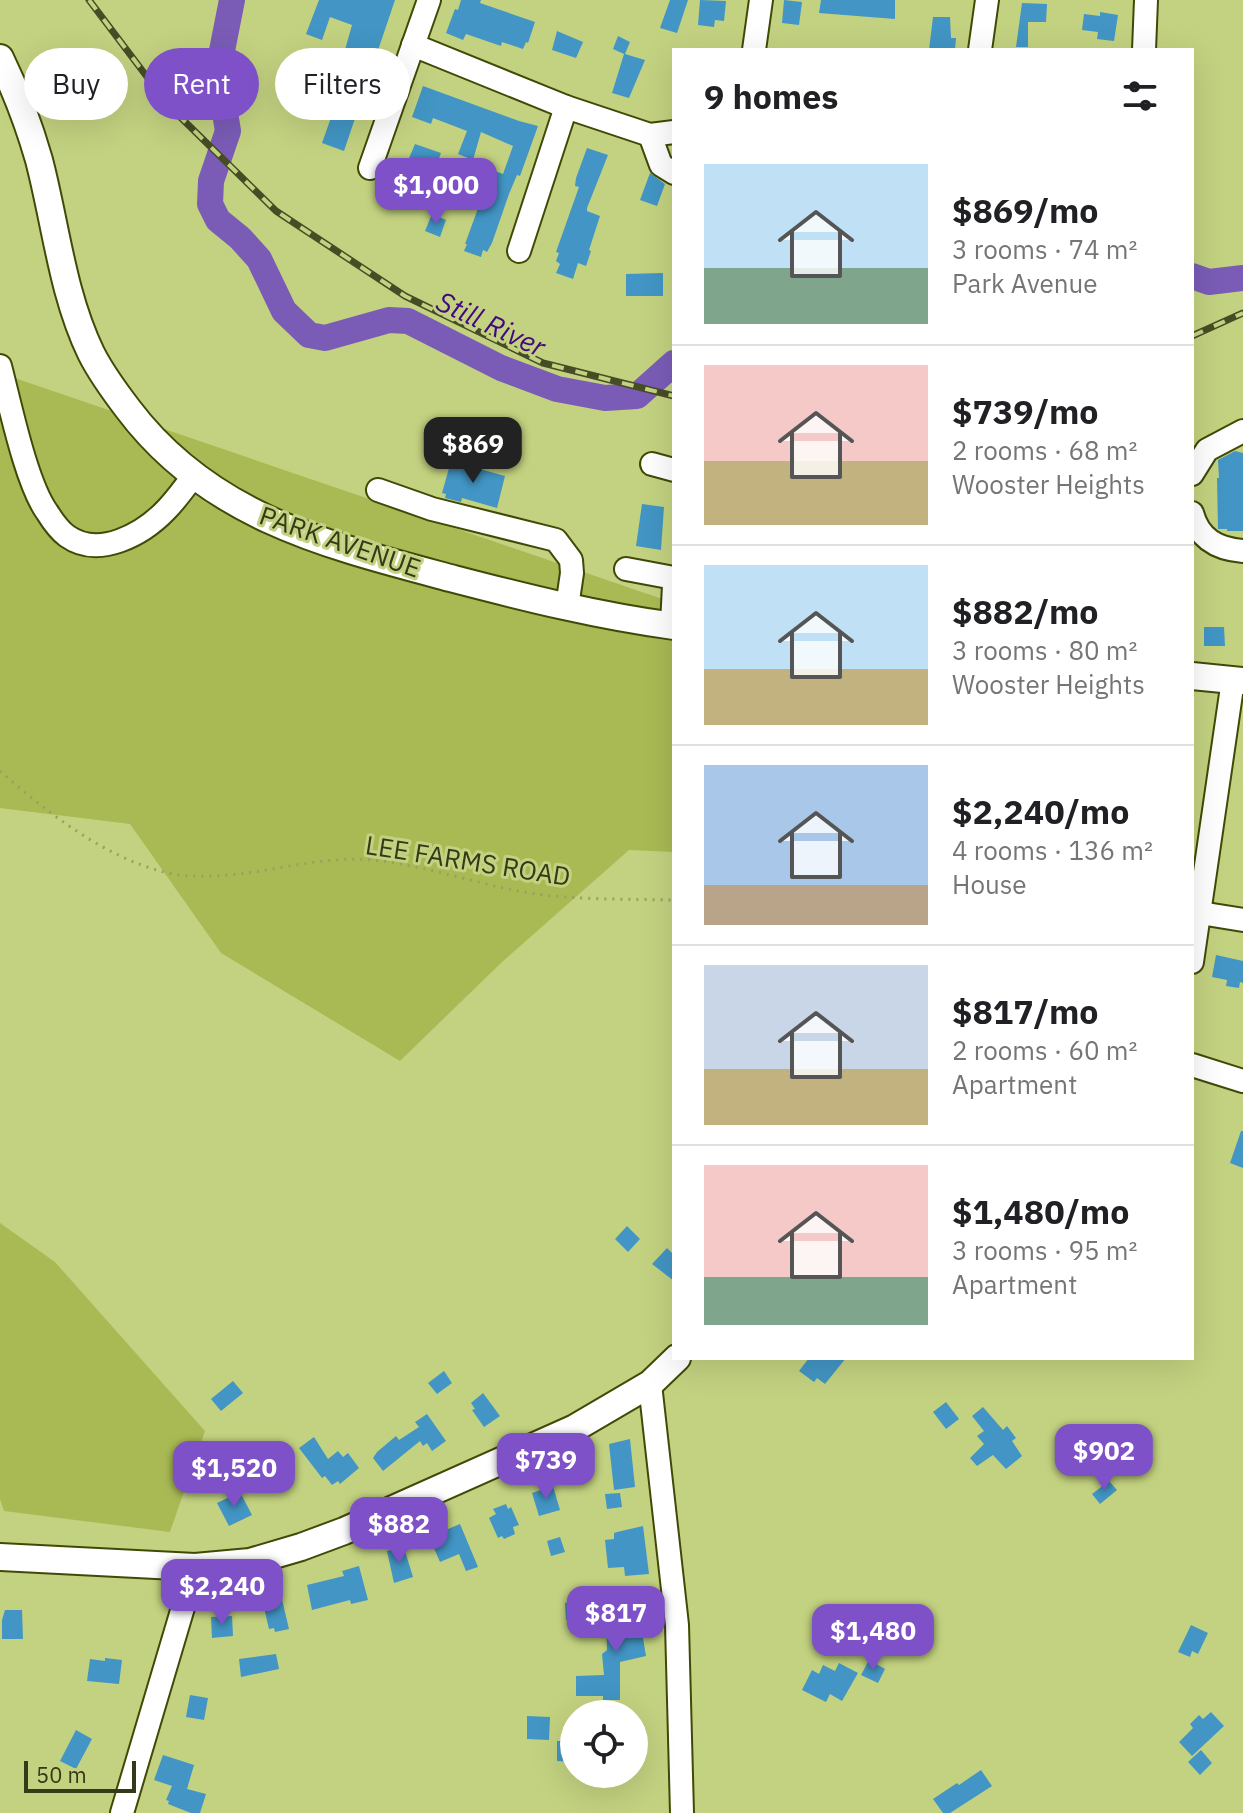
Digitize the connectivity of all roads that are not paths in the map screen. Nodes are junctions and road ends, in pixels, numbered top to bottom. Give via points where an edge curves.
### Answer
1 (429, 0) edge
2 (761, 0) edge
3 (987, 0) edge
4 (1146, 0) edge
5 (413, 45) junction
6 (754, 48) edge
7 (980, 48) edge
8 (1144, 48) edge
9 (0, 58) edge
10 (566, 107) junction
11 (672, 132) edge
12 (650, 135) junction
13 (370, 168) dead end
14 (672, 172) edge
15 (519, 251) dead end
16 (0, 366) edge
17 (1243, 431) edge
18 (652, 464) dead end
19 (672, 469) edge
20 (1194, 471) edge
21 (193, 477) junction
22 (378, 490) dead end
23 (1194, 517) edge
24 (1243, 551) edge
25 (626, 569) dead end
26 (672, 578) edge
27 (567, 607) junction
28 (672, 626) edge
29 (1194, 676) edge
30 (1238, 680) edge
31 (1200, 913) junction
32 (1243, 920) edge
33 (1194, 950) edge
34 (1194, 1066) edge
35 (1243, 1081) edge
36 (675, 1360) edge
37 (650, 1384) junction
38 (0, 1557) edge
39 (195, 1567) junction
40 (122, 1813) edge
41 (682, 1813) edge

1 - 5 street
2 - 6 street
3 - 7 street
4 - 8 street
5 - 10 street
5 - 13 street
9 - 21 main road, PARK AVENUE via 26,120 65,278 92,355 138,422
10 - 12 street
10 - 15 street
11 - 12 street
12 - 14 street via 661,165
16 - 21 street via 45,511 68,536 92,545 131,536 166,510
17 - 20 street via 1207,450
18 - 19 street
21 - 27 main road, PARK AVENUE via 255,514 317,540
22 - 27 street via 556,540 571,560
23 - 24 street via 1204,537 1223,550
25 - 26 street
27 - 28 main road, PARK AVENUE
29 - 30 main road
30 - 31 street
31 - 32 street
31 - 33 street
34 - 35 street
36 - 37 main road
37 - 39 main road via 575,1428 344,1531 250,1562
37 - 41 street via 677,1625
38 - 39 main road
39 - 40 street

